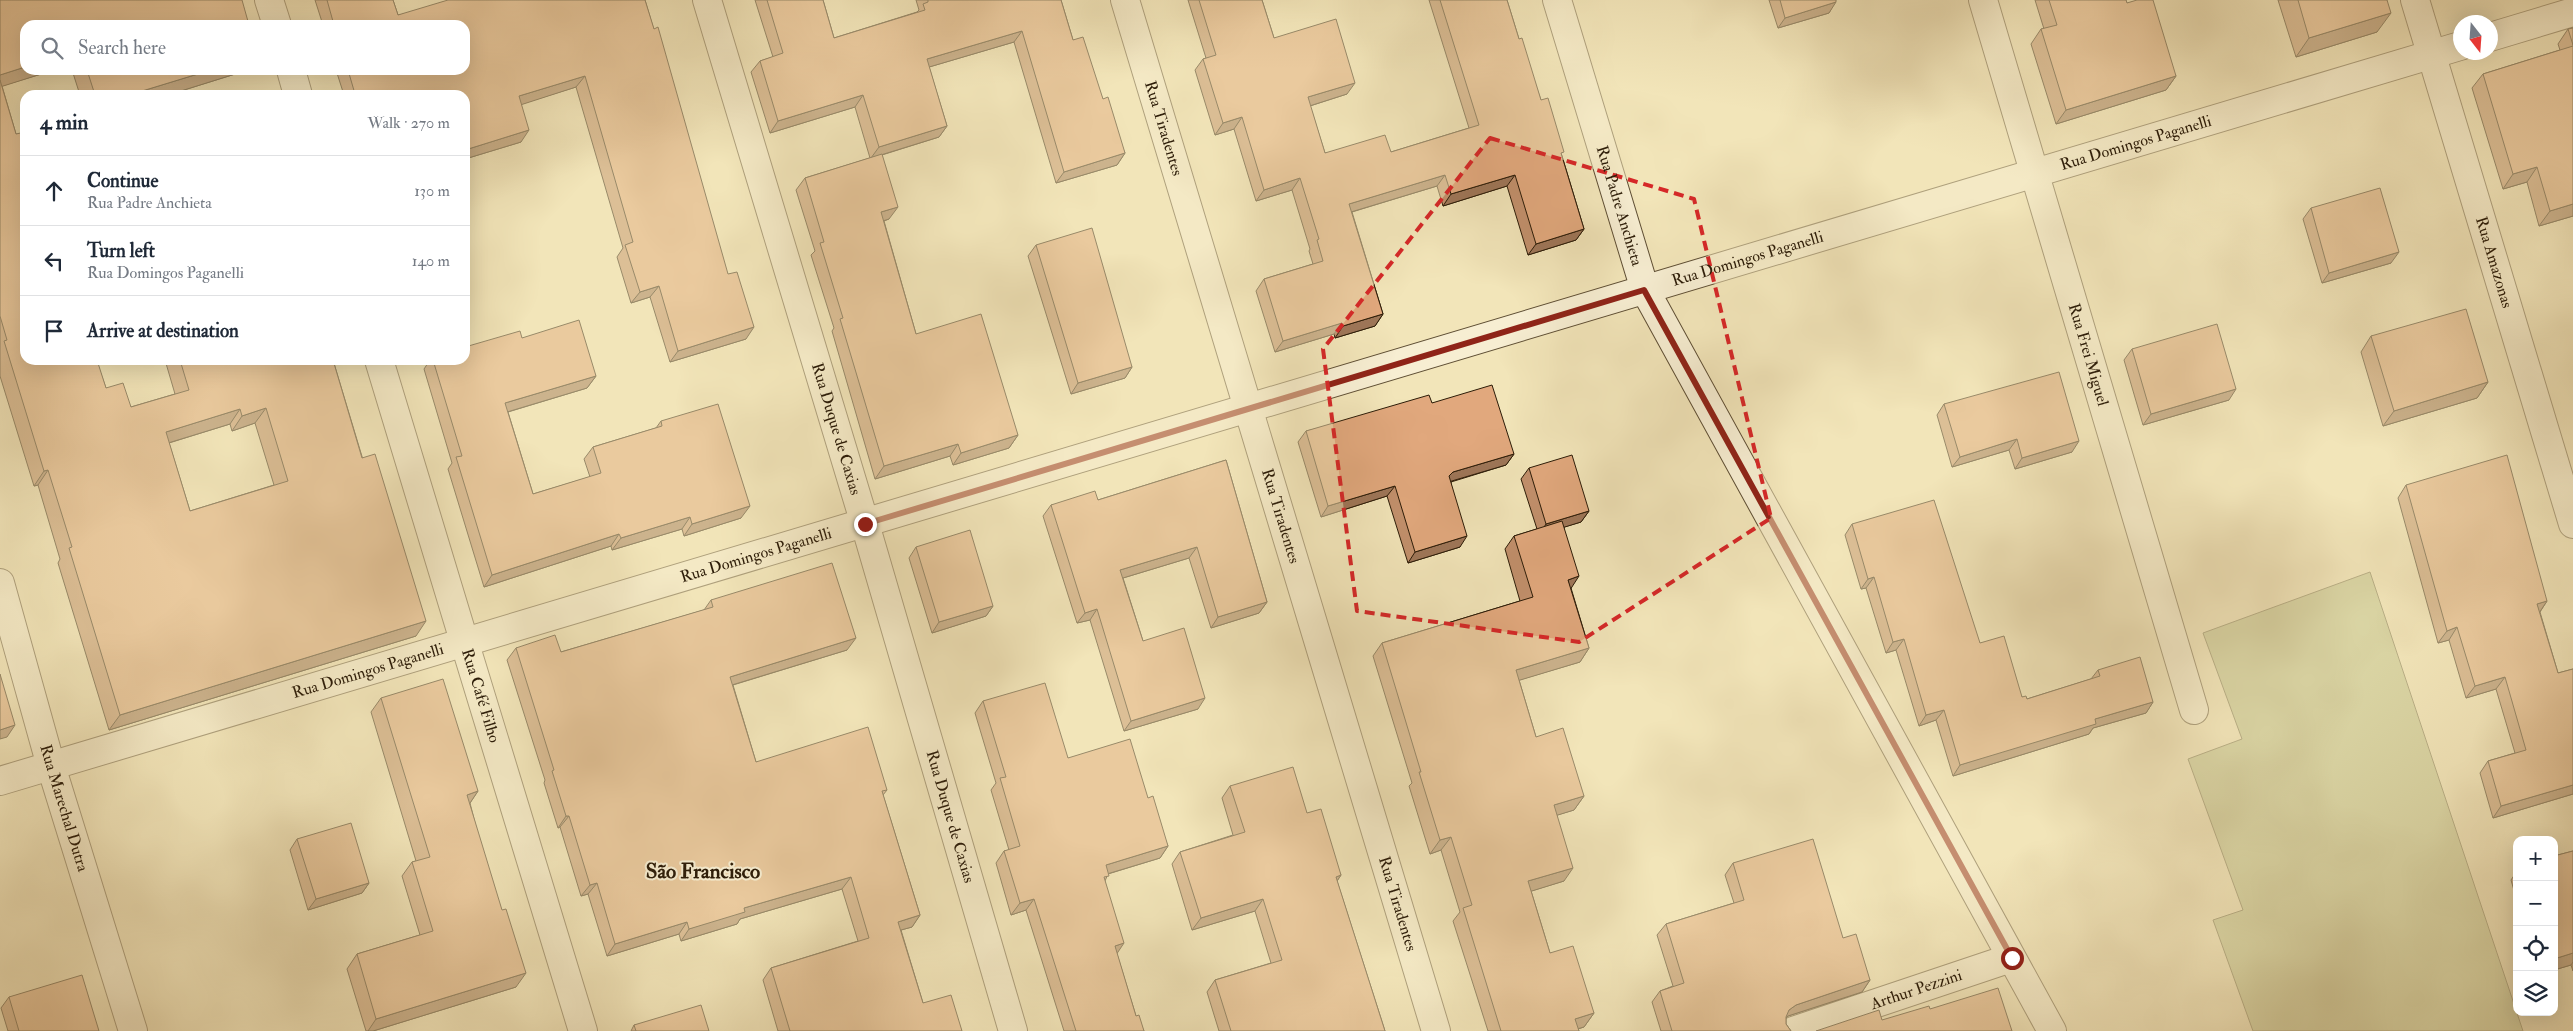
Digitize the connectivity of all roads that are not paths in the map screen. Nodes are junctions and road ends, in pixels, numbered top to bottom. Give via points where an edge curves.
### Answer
1 (269, 0) edge
2 (707, 0) edge
3 (1125, 0) edge
4 (1557, 0) edge
5 (1983, 0) edge
6 (2415, 0) edge
7 (2573, 12) edge
8 (275, 20) edge
9 (2498, 35) edge
10 (2453, 48) edge
11 (2431, 54) junction
12 (292, 75) edge
13 (297, 90) edge
14 (2034, 173) junction
15 (1644, 290) junction
16 (381, 365) edge
17 (1248, 409) junction
18 (865, 524) junction
19 (2573, 524) edge
20 (0, 583) edge
21 (465, 644) junction
22 (2194, 710) dead end
23 (51, 766) junction
24 (0, 781) edge
25 (2012, 958) junction
26 (133, 1031) edge
27 (583, 1031) edge
28 (1013, 1031) edge
29 (1436, 1031) edge
30 (1793, 1031) edge
31 (2052, 1031) edge

1 - 8 street
2 - 18 street, Rua Duque de Caxias
3 - 17 street, Rua Tiradentes
4 - 15 street, Rua Padre Anchieta
5 - 14 street, Rua Frei Miguel
6 - 11 street, Rua Amazonas
7 - 9 street
10 - 11 street, Rua Domingos Paganelli
11 - 14 street, Rua Domingos Paganelli
11 - 19 street, Rua Amazonas
12 - 13 street
14 - 15 street, Rua Domingos Paganelli
14 - 22 street, Rua Frei Miguel
15 - 17 street, Rua Domingos Paganelli
15 - 25 street, Rua Padre Anchieta
16 - 21 street, Rua Café Filho
17 - 18 street, Rua Domingos Paganelli
17 - 29 street, Rua Tiradentes
18 - 21 street, Rua Domingos Paganelli
18 - 28 street, Rua Duque de Caxias
20 - 23 street, Rua Marechal Dutra
21 - 23 street, Rua Domingos Paganelli
21 - 27 street, Rua Café Filho
23 - 24 street, Rua Domingos Paganelli
23 - 26 street, Rua Marechal Dutra
25 - 30 street, Arthur Pezzini
25 - 31 street, Rua Padre Anchieta

